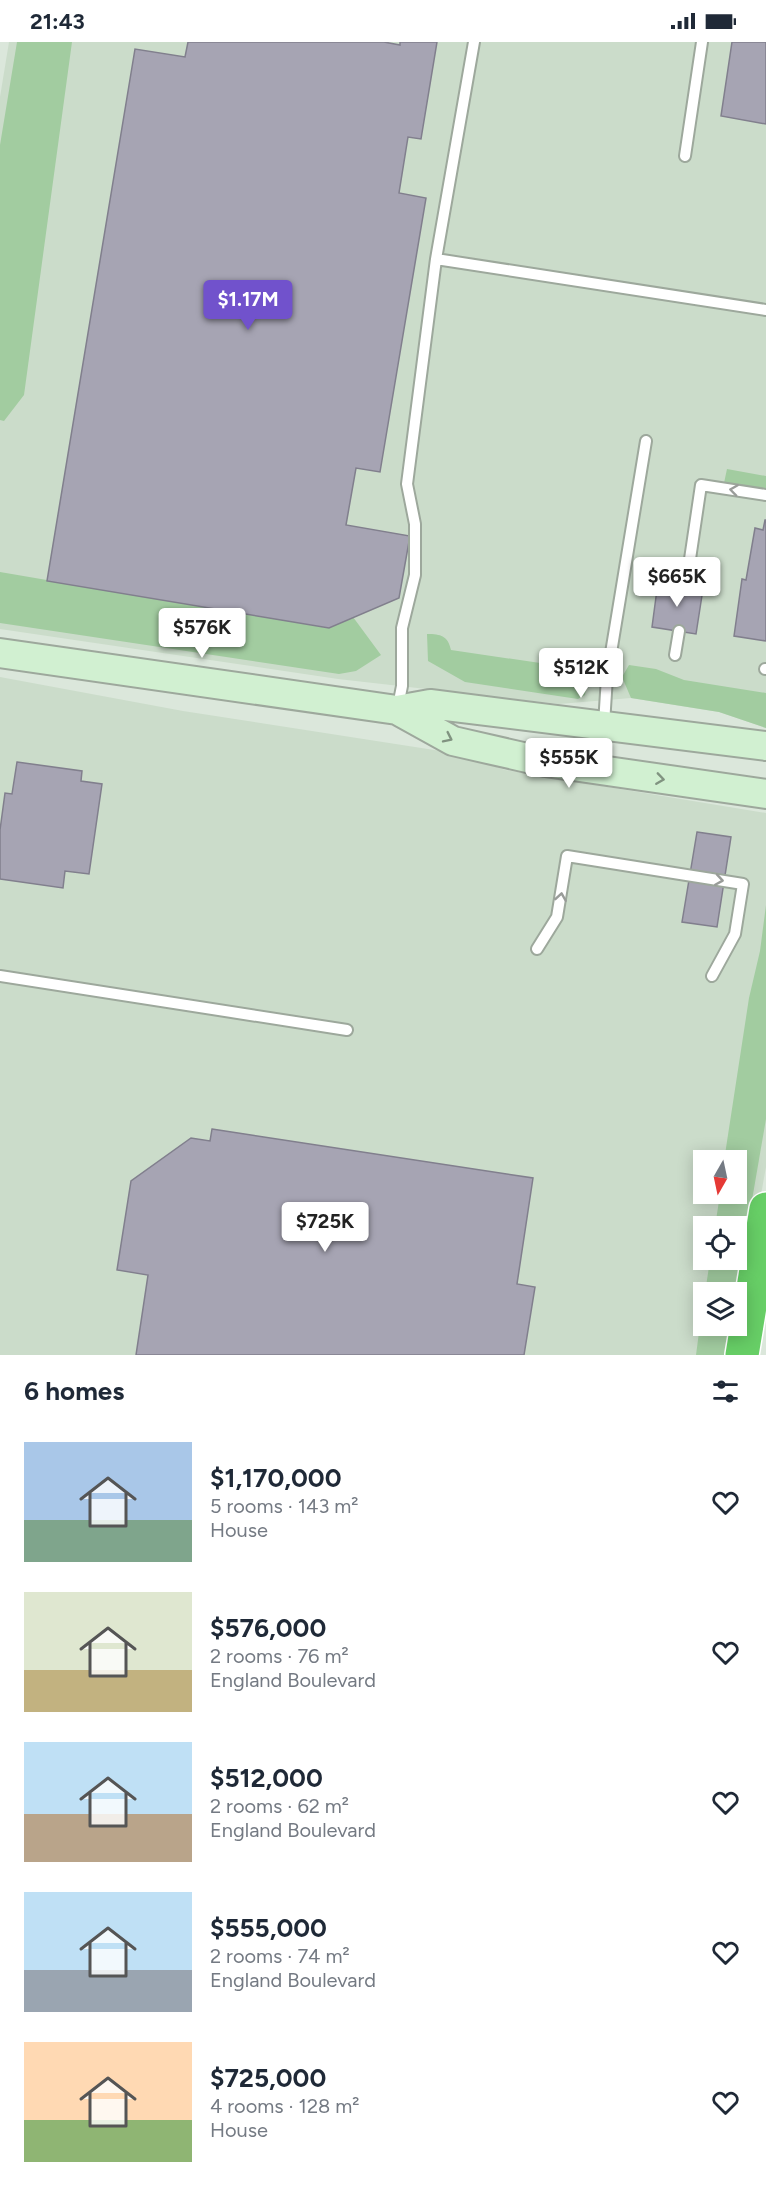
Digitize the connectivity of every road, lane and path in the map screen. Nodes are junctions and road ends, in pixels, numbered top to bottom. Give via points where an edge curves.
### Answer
1 (474, 42) edge
2 (702, 42) edge
3 (685, 156) dead end
4 (436, 259) junction
5 (766, 310) edge
6 (646, 441) dead end
7 (766, 495) edge
8 (686, 586) dead end
9 (679, 632) dead end
10 (0, 653) edge
11 (675, 655) dead end
12 (397, 710) junction
13 (604, 725) junction
14 (766, 746) edge
15 (766, 794) edge
16 (537, 949) dead end
17 (0, 976) edge
18 (712, 976) dead end
19 (347, 1030) dead end
20 (766, 1209) edge
21 (766, 1308) edge
22 (742, 1355) edge
23 (758, 1355) edge

1 - 4 lane
2 - 3 lane
4 - 5 lane
4 - 12 lane via 407,484 415,524 415,575 402,628 402,686
6 - 13 lane via 607,677
7 -> 8 lane via 701,485
9 - 11 lane
10 - 12 street
12 - 13 street via 430,704
12 -> 15 street via 465,744 545,762
13 - 14 street
16 -> 18 lane via 558,917 567,855 743,884 735,934
17 - 19 lane
20 - 22 highway
21 - 23 highway

